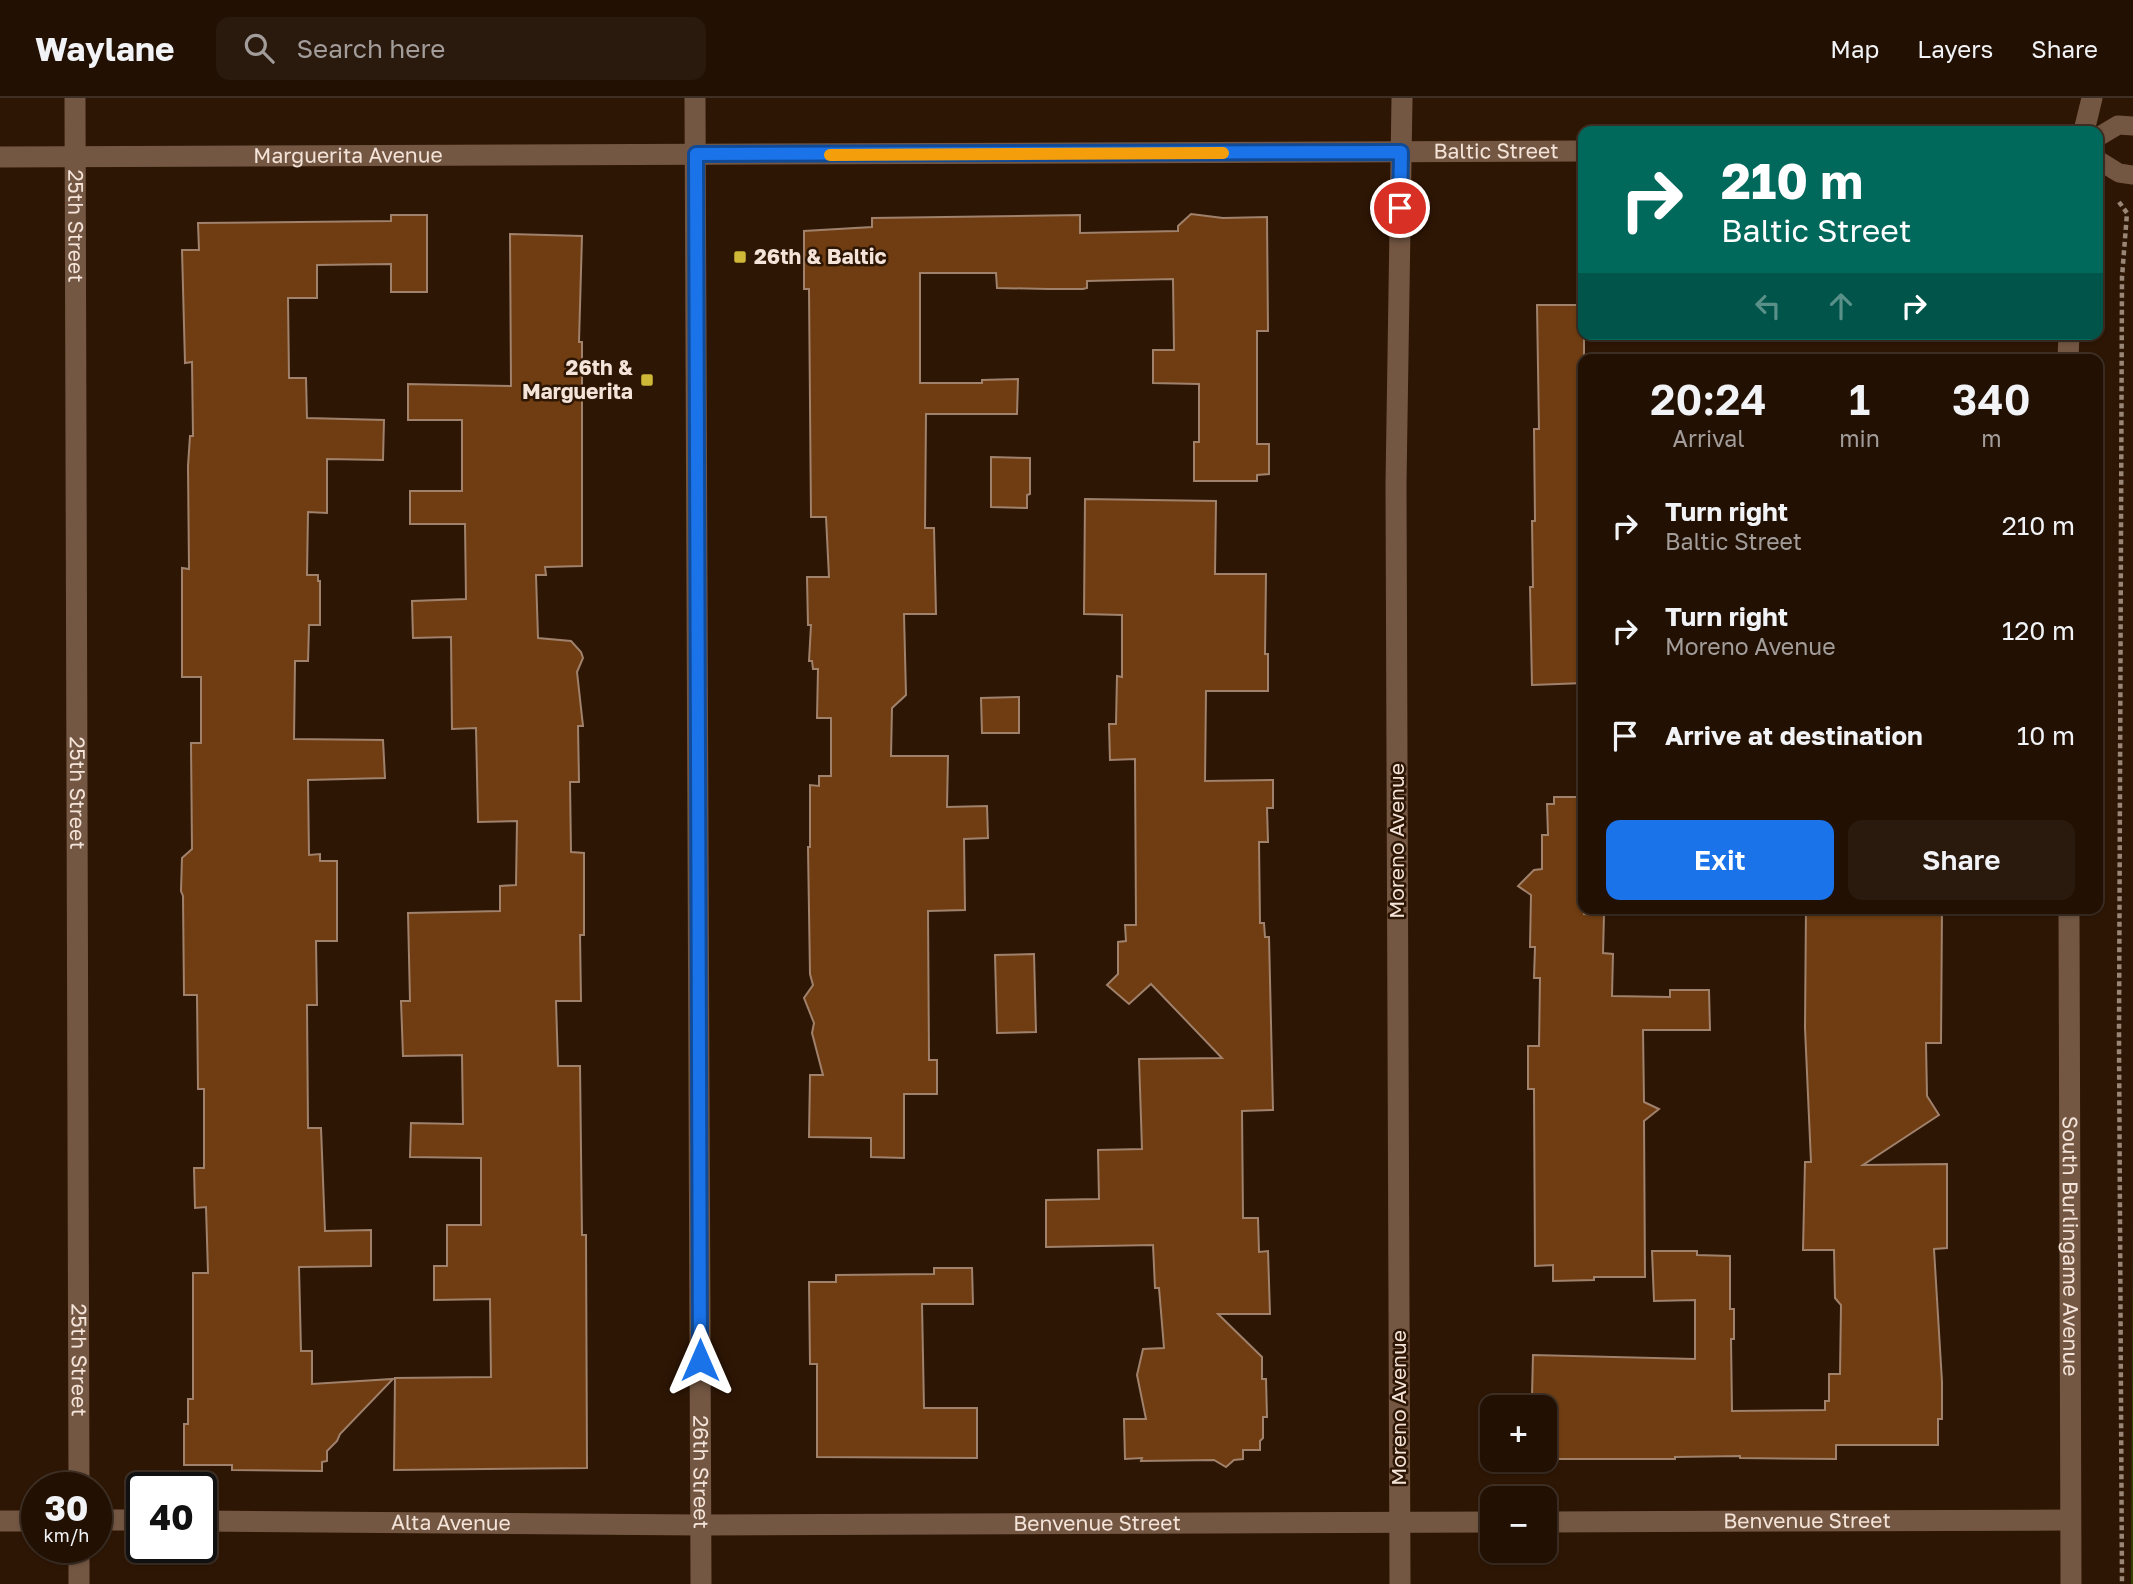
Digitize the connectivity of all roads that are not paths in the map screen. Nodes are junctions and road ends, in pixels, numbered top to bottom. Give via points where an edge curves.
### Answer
1 (75, 98) edge
2 (695, 98) edge
3 (1402, 98) edge
4 (2092, 98) edge
5 (2085, 126) edge
6 (2133, 126) edge
7 (2103, 134) edge
8 (1578, 151) edge
9 (1401, 152) junction
10 (696, 154) junction
11 (74, 156) junction
12 (0, 157) edge
13 (2103, 163) edge
14 (2133, 175) edge
15 (2069, 914) edge
16 (79, 1472) edge
17 (2070, 1520) junction
18 (0, 1521) edge
19 (21, 1521) edge
20 (217, 1521) edge
21 (1399, 1522) junction
22 (1480, 1522) edge
23 (1557, 1522) edge
24 (700, 1525) junction
25 (79, 1563) edge
26 (79, 1584) edge
27 (701, 1584) edge
28 (1400, 1584) edge
29 (2071, 1584) edge

1 - 11 street, 25th Street
2 - 10 street, 26th Street
3 - 9 street, Moreno Avenue
4 - 5 street
6 - 7 lane via 2118,124
8 - 9 street, Baltic Street
9 - 10 street, Baltic Street
9 - 21 street, Moreno Avenue via 1396,484
10 - 11 street, Marguerita Avenue
10 - 24 street, 26th Street
11 - 12 street, Marguerita Avenue
11 - 16 street, 25th Street
13 - 14 lane
15 - 17 street, South Burlingame Avenue
17 - 23 street, Benvenue Street
17 - 29 street, South Burlingame Avenue
18 - 19 street
20 - 24 street, Alta Avenue
21 - 22 street, Benvenue Street
21 - 24 street, Benvenue Street
21 - 28 street, Moreno Avenue
24 - 27 street, 26th Street
25 - 26 street

